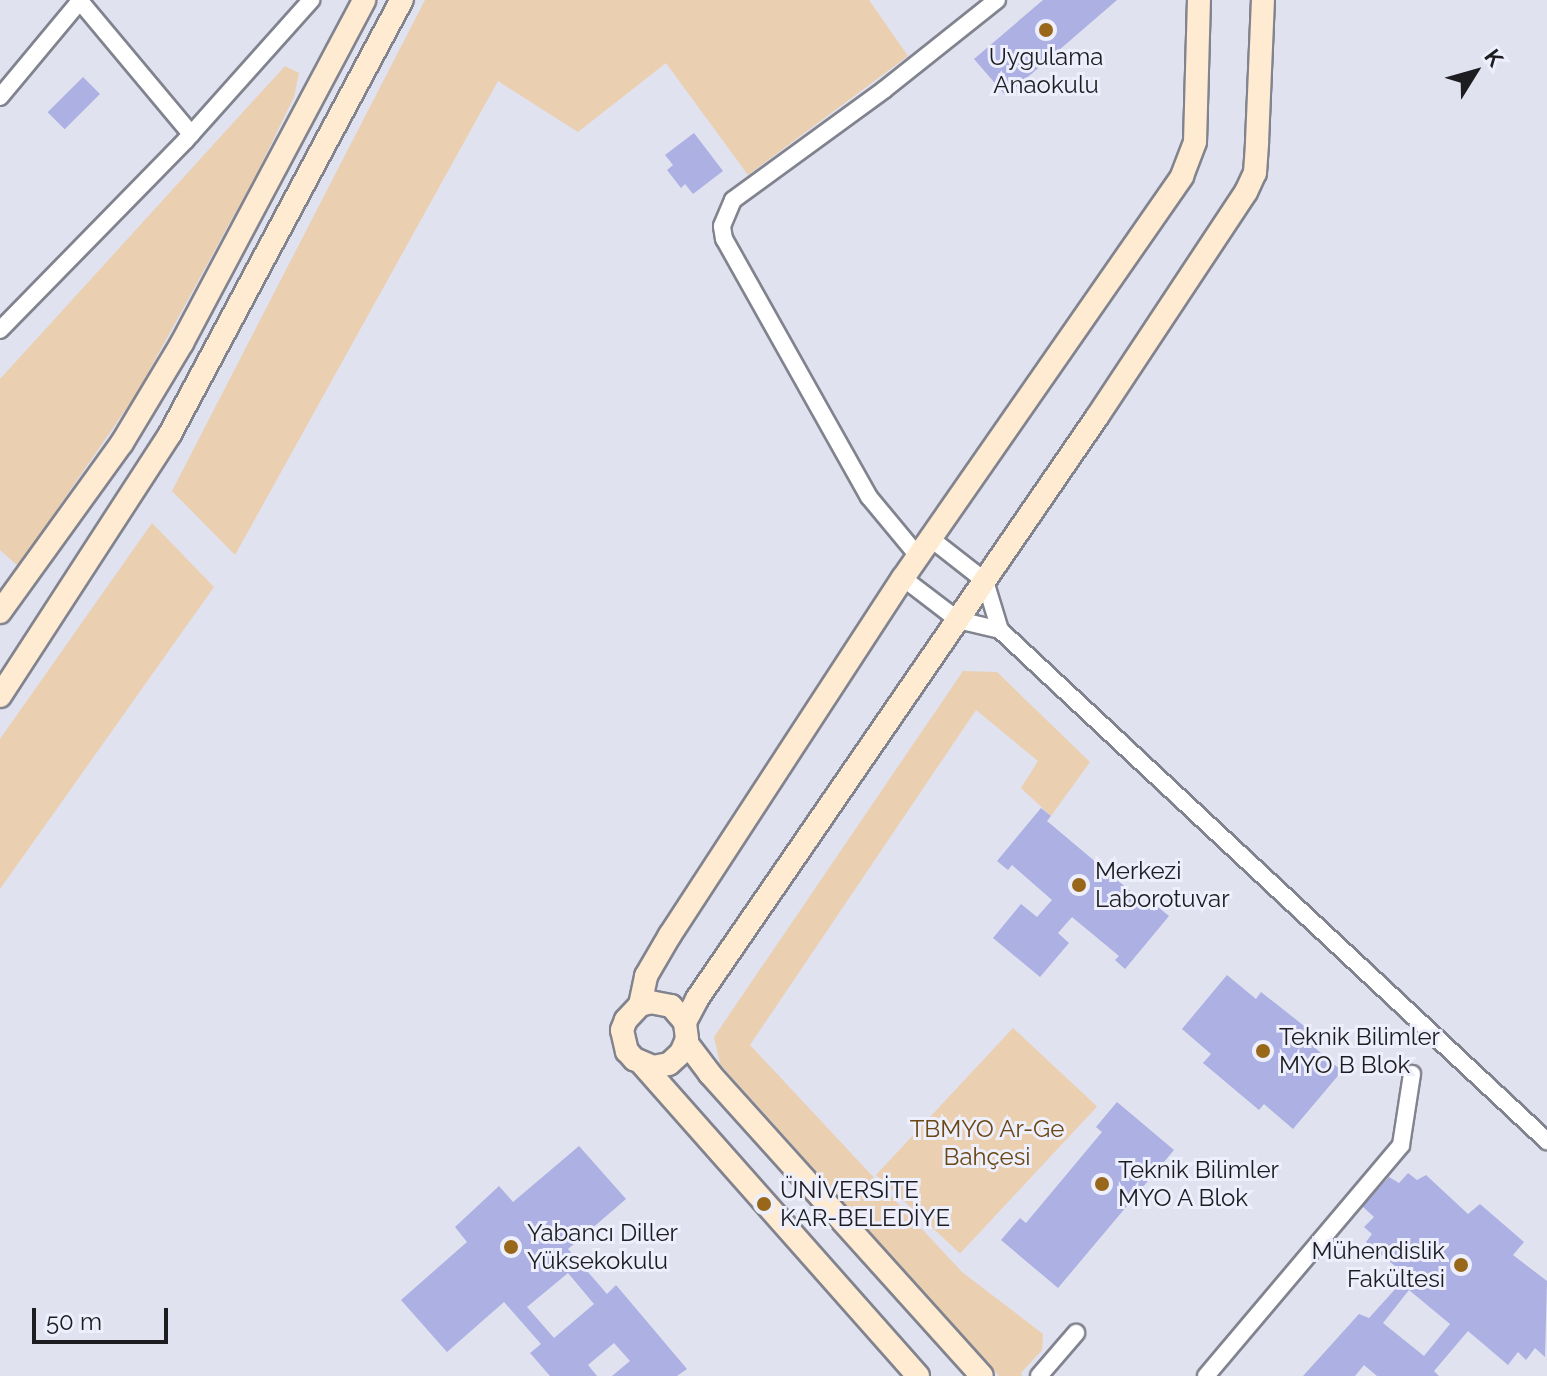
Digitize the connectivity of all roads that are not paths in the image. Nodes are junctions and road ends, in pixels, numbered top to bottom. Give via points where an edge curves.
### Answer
1 (80, 0) edge
2 (311, 0) edge
3 (402, 0) edge
4 (997, 0) edge
5 (1199, 0) edge
6 (1263, 0) edge
7 (362, 1) edge
8 (0, 97) edge
9 (191, 134) junction
10 (3, 321) edge
11 (924, 547) junction
12 (903, 578) junction
13 (985, 581) junction
14 (4, 596) edge
15 (958, 620) junction
16 (1000, 630) junction
17 (0, 696) edge
18 (640, 1005) junction
19 (686, 1032) junction
20 (643, 1065) junction
21 (1412, 1074) dead end
22 (1547, 1141) edge
23 (1076, 1333) dead end
24 (918, 1376) edge
25 (982, 1376) edge
26 (1039, 1376) edge
27 (1206, 1376) edge

1 - 8 street
1 - 9 street
2 - 9 street
3 - 17 street via 170,434
4 - 11 street via 733,200 722,226 724,239 869,497
5 - 11 street via 1195,142 1182,176
6 - 13 street via 1257,142 1250,183
7 - 14 street via 174,356 122,443
9 - 10 street
11 - 12 street
11 - 13 street
12 - 15 street
12 - 18 street via 670,935 646,976
13 - 15 street
13 - 16 street
15 - 16 street
15 - 19 street via 697,999
16 - 22 street
18 - 19 street via 671,1006
18 - 20 street via 622,1030 627,1051
19 - 20 street via 681,1053 669,1064
19 - 25 street via 710,1074
20 - 24 street
21 - 27 street via 1401,1145
23 - 26 street

